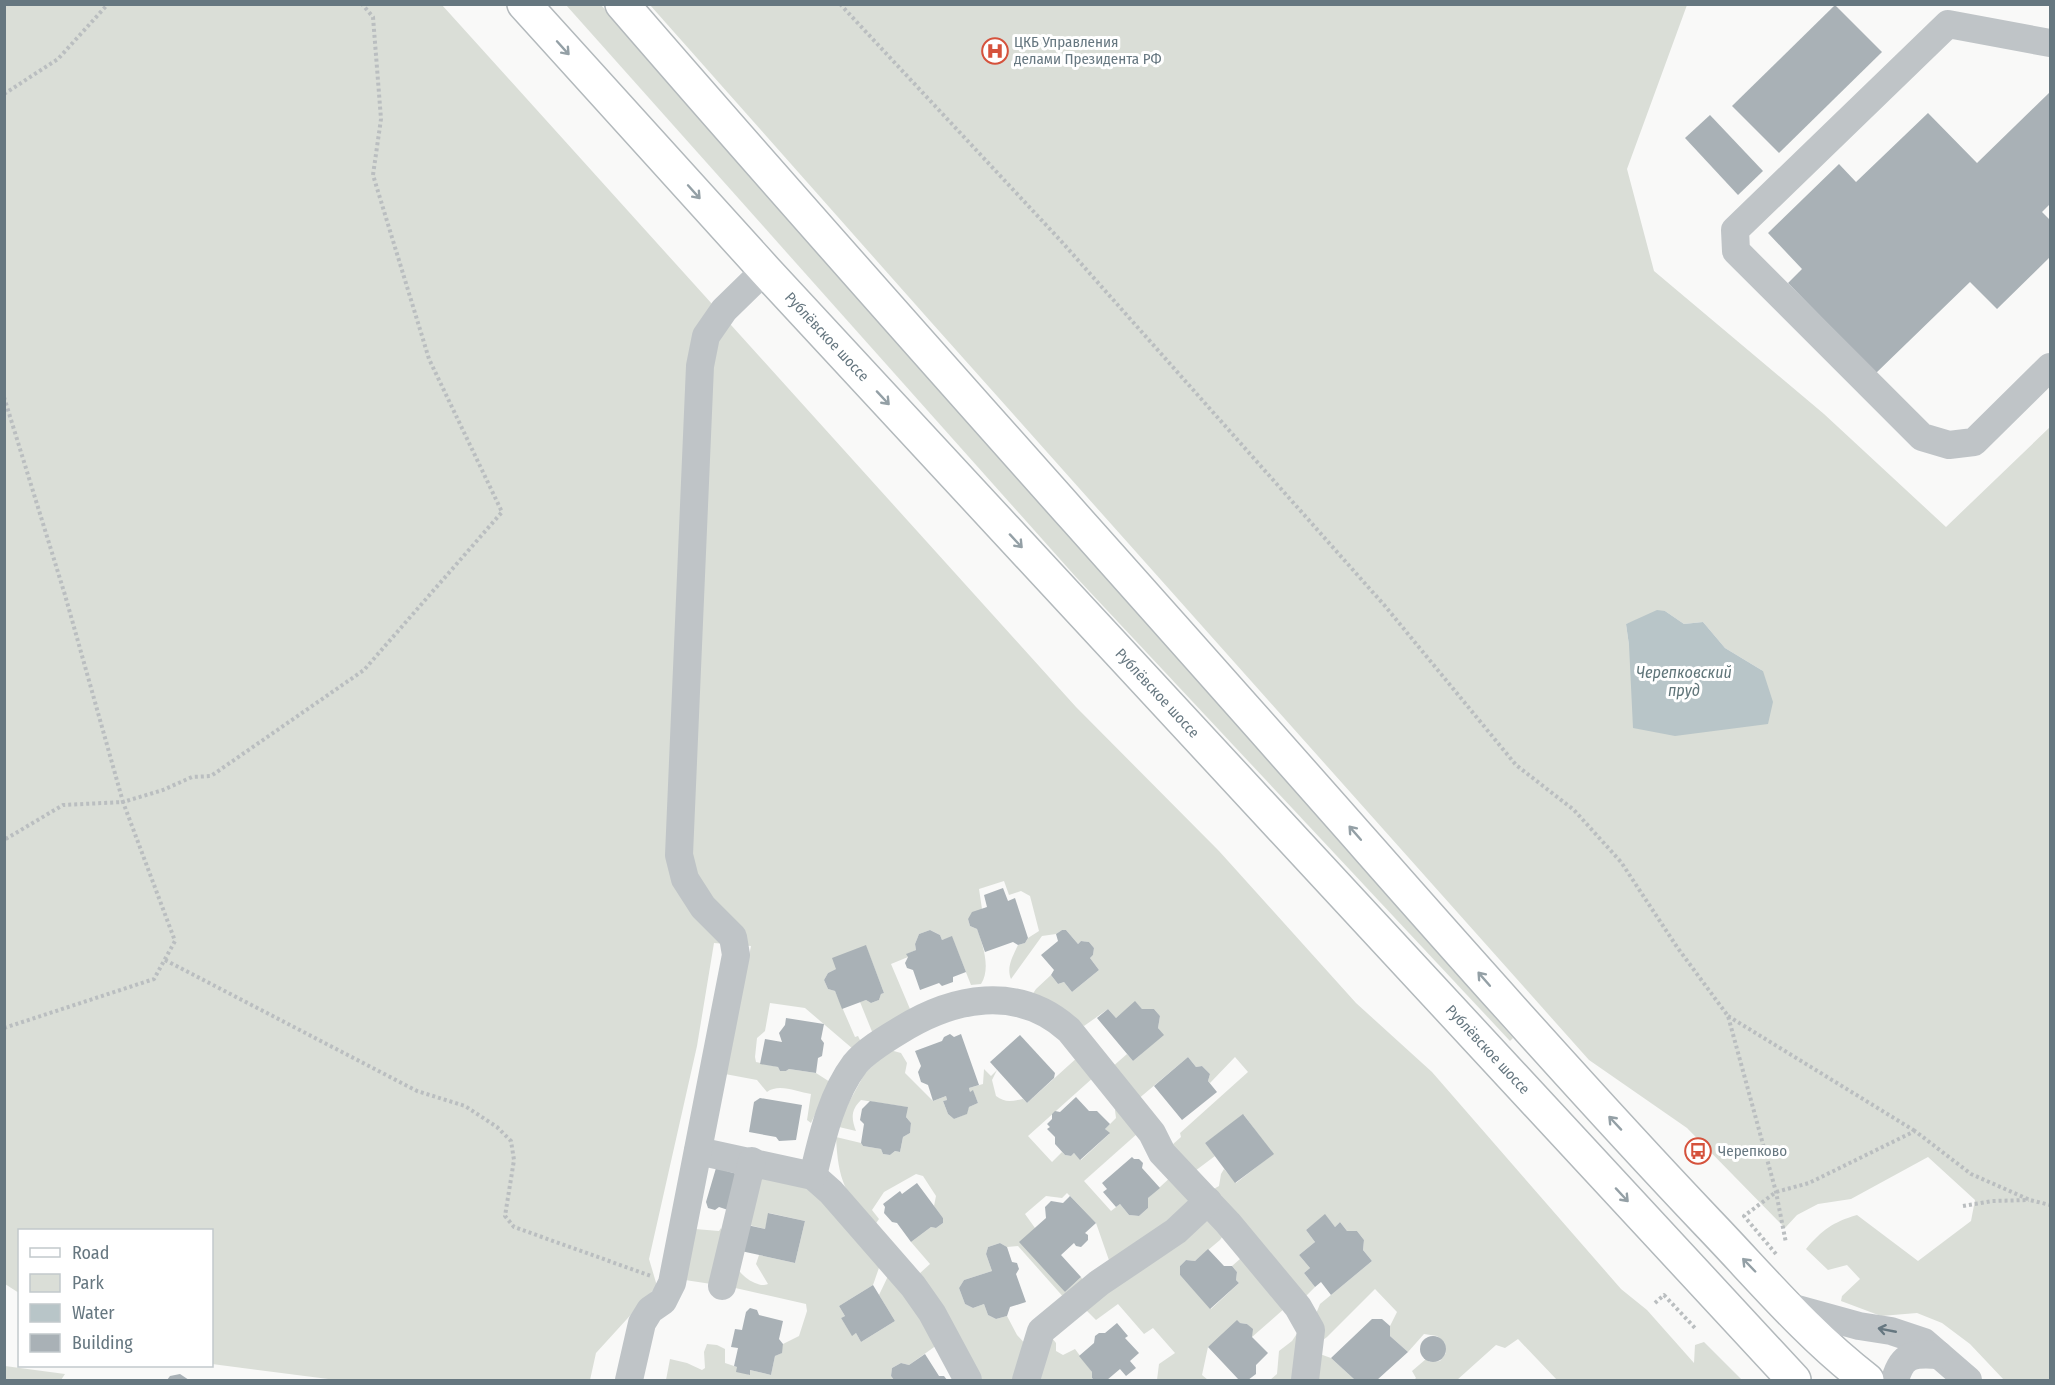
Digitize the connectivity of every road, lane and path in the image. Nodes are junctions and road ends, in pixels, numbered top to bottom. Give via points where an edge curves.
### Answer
1 (108, 4) edge
2 (362, 4) edge
3 (524, 4) edge
4 (622, 4) edge
5 (840, 4) edge
6 (2050, 44) edge
7 (4, 94) edge
8 (765, 270) junction
9 (2050, 367) edge
10 (4, 397) edge
11 (123, 802) junction
12 (4, 840) edge
13 (165, 960) junction
14 (1728, 1016) junction
15 (4, 1028) edge
16 (1915, 1131) junction
17 (698, 1151) junction
18 (752, 1161) junction
19 (813, 1176) junction
20 (1776, 1192) junction
21 (2030, 1200) junction
22 (1208, 1201) junction
23 (2050, 1205) edge
24 (1963, 1206) dead end
25 (1786, 1243) dead end
26 (1776, 1254) dead end
27 (672, 1283) junction
28 (722, 1286) dead end
29 (1655, 1303) dead end
30 (1790, 1307) junction
31 (1695, 1328) dead end
32 (1755, 1339) junction
33 (1939, 1355) junction
34 (1856, 1375) edge
35 (629, 1380) edge
36 (968, 1380) edge
37 (1026, 1380) edge
38 (1305, 1380) edge
39 (1781, 1380) edge
40 (1794, 1380) edge
41 (1895, 1380) edge
42 (1968, 1380) edge

1 - 7 path via 58,59
2 - 11 path via 373,17 381,119 373,175 429,359 502,512 364,670 210,776 192,777
3 -> 8 main road, Рублёвское шоссе
30 -> 4 main road via 1509,1007 814,226
5 - 14 path via 1061,241 1377,597 1516,765 1574,810 1621,862
6 - 9 street via 1948,24 1735,230 1736,251 1922,437 1949,445 1974,442
8 - 17 street via 724,310 706,336 699,366 679,855 685,879 703,907 733,937 736,955
8 -> 32 main road, Рублёвское шоссе
10 - 11 path
11 - 12 path via 63,805
11 - 13 path via 174,941
13 - 15 path via 154,979
13 - 27 path via 417,1091 465,1106 511,1141 514,1160 505,1216 514,1227
14 - 16 path
14 - 20 path
16 - 20 path via 1809,1183
16 - 21 path via 1971,1174
17 - 18 street
17 - 27 street
18 - 19 street
18 - 28 street
19 - 22 street via 831,1112 856,1063 911,1023 973,1000 997,1000 1037,1008 1069,1030 1152,1133 1162,1153
19 - 36 street via 913,1286
20 - 25 path
20 - 26 path via 1744,1216
21 - 23 path
21 - 24 path
22 - 37 street via 1176,1231 1099,1283 1041,1331
22 - 38 street via 1298,1307 1311,1330
27 - 35 street via 663,1301 650,1310 642,1323
29 - 31 path via 1664,1295
33 -> 30 street via 1924,1342 1899,1333
30 - 34 main road
32 - 39 street
32 - 40 main road, Рублёвское шоссе
33 - 41 street via 1921,1353 1905,1358
33 - 42 street

